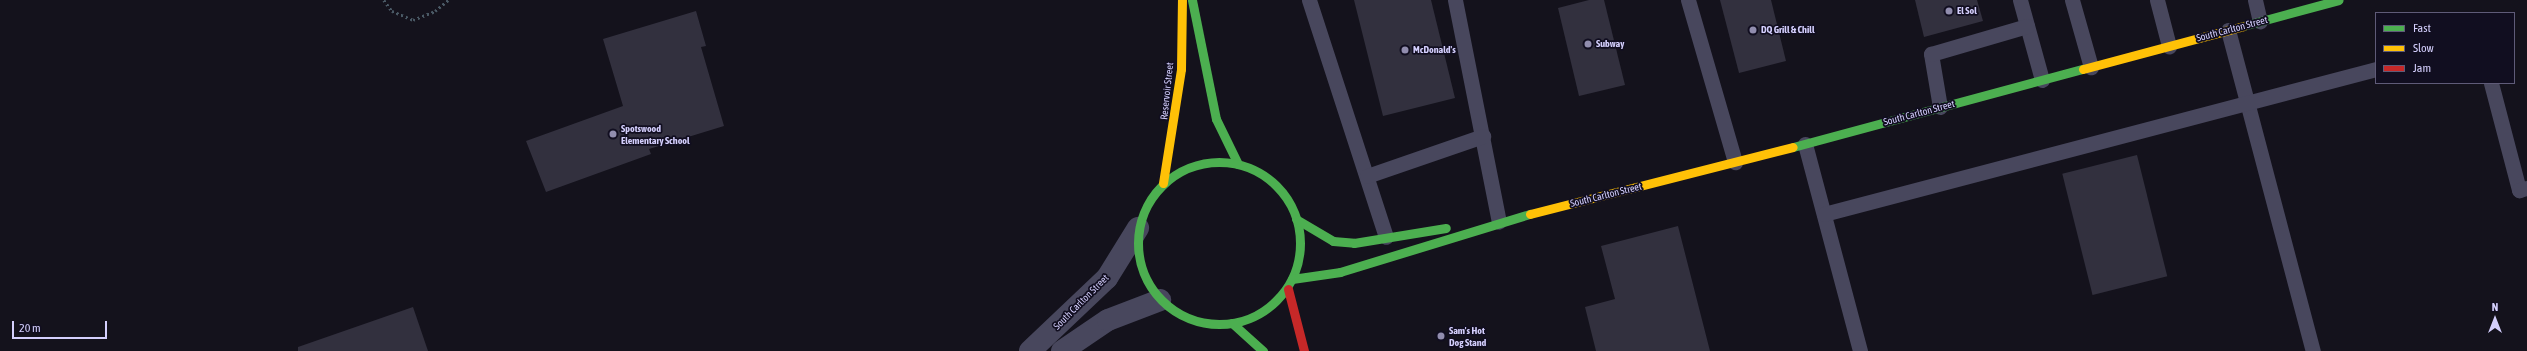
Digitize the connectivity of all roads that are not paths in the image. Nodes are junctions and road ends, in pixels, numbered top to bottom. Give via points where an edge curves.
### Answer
1 (1182, 0) edge
2 (1192, 0) edge
3 (1309, 0) edge
4 (1456, 0) edge
5 (1688, 0) edge
6 (2020, 0) edge
7 (2072, 0) edge
8 (2157, 0) edge
9 (2256, 0) edge
10 (2339, 0) edge
11 (2260, 21) junction
12 (2027, 26) junction
13 (2228, 30) junction
14 (2169, 46) junction
15 (2091, 67) junction
16 (2375, 69) edge
17 (2042, 80) junction
18 (2491, 84) edge
19 (2247, 102) junction
20 (1940, 107) junction
21 (1483, 136) junction
22 (1805, 144) junction
23 (1735, 162) junction
24 (1238, 164) junction
25 (1367, 176) junction
26 (1164, 183) junction
27 (2527, 188) edge
28 (1824, 214) junction
29 (1296, 219) junction
30 (1499, 222) junction
31 (1138, 228) junction
32 (1386, 237) junction
33 (1292, 279) junction
34 (1288, 290) junction
35 (1160, 300) junction
36 (1232, 323) junction
37 (1030, 351) edge
38 (1062, 351) edge
39 (1263, 351) edge
40 (1304, 351) edge
41 (1860, 351) edge
42 (2313, 351) edge

1 - 26 street, Reservoir Street via 1181,69
2 - 24 street via 1216,119
3 - 25 lane
4 - 21 lane
5 - 23 lane
6 - 12 lane
7 - 15 lane
8 - 14 lane
9 - 11 lane
10 - 11 street, South Carlton Street
11 - 13 street, South Carlton Street
12 - 17 lane
12 - 20 lane via 1931,54
13 - 14 street, South Carlton Street
13 - 19 lane
14 - 15 street, South Carlton Street
15 - 17 street, South Carlton Street
16 - 19 lane
17 - 20 street, South Carlton Street
18 - 27 lane via 2519,190
19 - 28 lane
19 - 42 lane
20 - 22 street, South Carlton Street
21 - 25 lane
21 - 30 lane
22 - 23 street, South Carlton Street
22 - 28 lane
23 - 30 street, South Carlton Street
24 - 26 street via 1212,162 1186,169
24 - 29 street via 1264,176 1284,195
25 - 32 lane
26 - 31 street via 1147,203
28 - 41 lane
29 - 32 street, South Carlton Street via 1332,241 1354,243
29 - 33 street via 1300,240
30 - 32 street, South Carlton Street
30 - 33 street, South Carlton Street via 1340,272
31 - 35 street via 1138,254 1143,273
31 - 37 street, South Carlton Street via 1107,278
33 - 34 street
34 - 36 street via 1266,309 1250,318
34 - 40 street
35 - 36 street via 1181,315 1206,324
35 - 38 street via 1108,320
36 - 39 street

